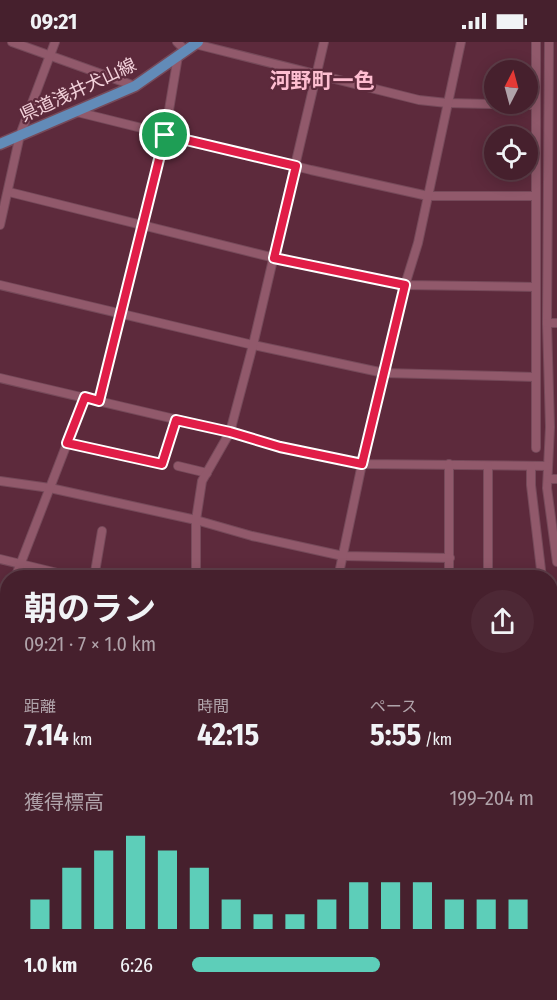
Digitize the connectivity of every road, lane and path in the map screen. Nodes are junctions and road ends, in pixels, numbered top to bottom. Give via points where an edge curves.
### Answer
1 (12, 42) edge
2 (55, 42) edge
3 (177, 42) edge
4 (324, 42) edge
5 (461, 42) edge
6 (536, 42) edge
7 (549, 42) edge
8 (197, 43) edge
9 (182, 53) junction
10 (49, 56) junction
11 (536, 60) edge
12 (316, 74) junction
13 (553, 82) edge
14 (135, 86) junction
15 (447, 103) junction
16 (484, 104) edge
17 (77, 112) junction
18 (536, 114) edge
19 (0, 134) edge
20 (165, 135) junction
21 (16, 137) junction
22 (0, 144) edge
23 (553, 144) edge
24 (296, 166) junction
25 (9, 192) junction
26 (429, 196) junction
27 (536, 196) junction
28 (553, 208) edge
29 (0, 225) edge
30 (142, 225) junction
31 (274, 258) junction
32 (553, 272) edge
33 (0, 285) edge
34 (405, 285) junction
35 (536, 287) junction
36 (121, 314) junction
37 (552, 323) edge
38 (254, 345) junction
39 (384, 373) junction
40 (535, 377) junction
41 (0, 378) edge
42 (85, 397) junction
43 (99, 401) junction
44 (176, 420) junction
45 (553, 425) edge
46 (230, 432) junction
47 (67, 443) junction
48 (536, 448) dead end
49 (553, 451) edge
50 (362, 464) junction
51 (449, 464) junction
52 (178, 466) dead end
53 (488, 466) junction
54 (531, 466) junction
55 (548, 466) junction
56 (207, 473) junction
57 (552, 479) edge
58 (0, 480) edge
59 (50, 488) junction
60 (196, 520) junction
61 (102, 531) dead end
62 (555, 537) edge
63 (343, 556) junction
64 (450, 558) junction
65 (0, 559) edge
66 (557, 562) edge
67 (19, 563) junction
68 (17, 570) edge
69 (47, 570) edge
70 (95, 570) edge
71 (196, 570) edge
72 (340, 570) edge
73 (449, 570) edge
74 (488, 570) edge
75 (541, 570) edge

1 - 10 street
2 - 10 street
3 - 9 street
4 - 12 street
5 - 15 street
6 - 11 street
7 - 13 street
8 - 9 main road, 県道浅井犬山線
8 - 12 street
9 - 14 main road, 県道浅井犬山線
9 - 20 street
10 - 14 street
10 - 21 street
12 - 15 street via 419,100
12 - 24 street
13 - 23 street
14 - 17 main road, 県道浅井犬山線
15 - 16 street
15 - 26 street
17 - 20 street
17 - 21 main road, 県道浅井犬山線
18 - 27 street
19 - 21 street
20 - 24 street
20 - 30 street
21 - 22 main road, 県道浅井犬山線
21 - 25 street
23 - 28 street
24 - 26 street
24 - 31 street
25 - 29 street
25 - 30 street
26 - 27 street
26 - 34 street
27 - 35 street
28 - 32 street
30 - 31 street
30 - 36 street
31 - 34 street
31 - 38 street
32 - 37 street
33 - 36 street
34 - 35 street
34 - 39 street
35 - 40 street
36 - 38 street
36 - 43 street
37 - 45 street
38 - 39 street
38 - 46 street
39 - 40 street
39 - 50 street
40 - 48 street
41 - 42 street
42 - 43 street
42 - 47 street
43 - 44 street
44 - 46 street
44 - 47 street via 162,464
45 - 49 street
46 - 50 street
46 - 56 street
47 - 59 street
49 - 55 street
50 - 51 street
50 - 63 street
51 - 53 street
51 - 64 street
52 - 56 street
53 - 54 street
53 - 74 street
54 - 55 street
54 - 75 street
55 - 57 street
56 - 60 street via 202,481
57 - 62 street
58 - 59 street
59 - 60 street
59 - 67 street
60 - 63 street
60 - 71 street
61 - 70 street
62 - 66 street
63 - 64 street
63 - 72 street
64 - 73 street
65 - 67 street
67 - 68 street
67 - 69 street

